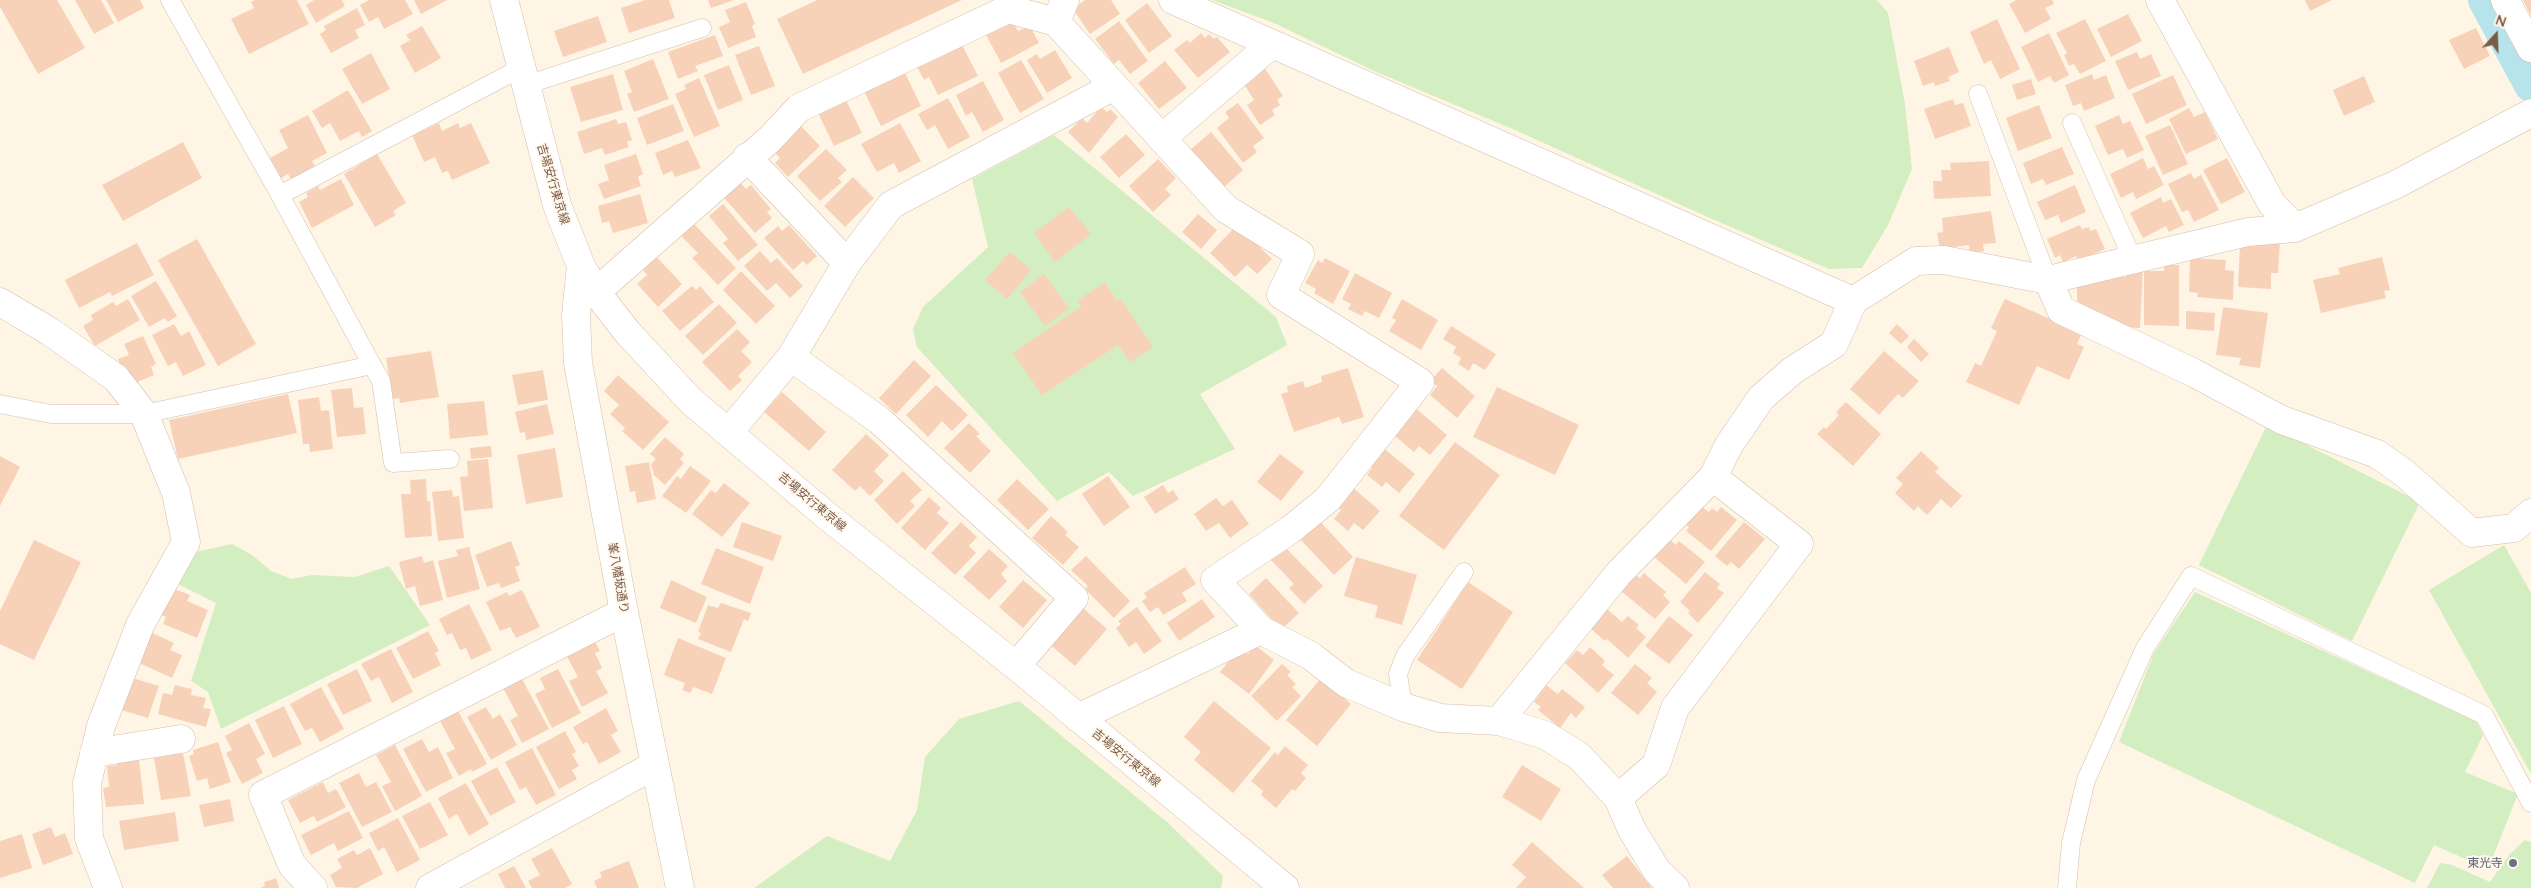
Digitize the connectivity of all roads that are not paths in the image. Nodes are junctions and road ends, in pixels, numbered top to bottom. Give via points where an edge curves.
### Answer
1 (170, 0) edge
2 (504, 0) edge
3 (1173, 0) edge
4 (2160, 0) edge
5 (2506, 0) edge
6 (1061, 11) edge
7 (702, 28) dead end
8 (1272, 44) junction
9 (2531, 48) edge
10 (524, 77) junction
11 (1114, 86) junction
12 (1978, 94) dead end
13 (2531, 113) edge
14 (2072, 123) dead end
15 (1162, 138) junction
16 (747, 157) junction
17 (280, 195) junction
18 (2295, 228) junction
19 (2133, 260) junction
20 (846, 263) junction
21 (581, 266) junction
22 (2048, 280) junction
23 (596, 292) junction
24 (1853, 301) junction
25 (0, 302) edge
26 (791, 357) junction
27 (372, 365) junction
28 (0, 404) edge
29 (144, 414) junction
30 (729, 432) junction
31 (450, 459) dead end
32 (1713, 477) junction
33 (2531, 513) edge
34 (1464, 572) dead end
35 (624, 612) junction
36 (1261, 630) junction
37 (1016, 666) junction
38 (1403, 707) junction
39 (1078, 718) junction
40 (1499, 721) junction
41 (181, 739) dead end
42 (94, 753) junction
43 (655, 765) junction
44 (1618, 798) junction
45 (2531, 803) edge
46 (108, 888) edge
47 (313, 888) edge
48 (430, 888) edge
49 (680, 888) edge
50 (1285, 888) edge
51 (1675, 888) edge
52 (2067, 888) edge

1 - 17 lane
2 - 10 street, 吉場安行東京線
3 - 8 street
4 - 18 street via 2272,204
5 - 9 street
6 - 11 street
6 - 16 street via 1008,9 799,108 770,139
7 - 10 lane
8 - 15 street
8 - 24 street
10 - 17 lane
10 - 21 street, 吉場安行東京線 via 558,205
11 - 15 street
11 - 20 street via 891,205
12 - 22 lane
13 - 18 street via 2395,186
14 - 19 lane
15 - 36 street via 1226,209 1300,254 1281,295 1420,382 1328,499 1290,530 1215,580
16 - 20 street
16 - 23 street
17 - 27 lane
18 - 19 street via 2248,232
19 - 22 street
20 - 26 street
21 - 23 street, 吉場安行東京線
21 - 35 street, 峯八幡坂通り via 576,315 578,363
22 - 24 street via 1944,260 1916,261
22 - 33 street via 2061,310 2194,373 2282,420 2377,454 2404,473 2472,533 2514,528
23 - 30 street, 吉場安行東京線 via 660,369 691,401
24 - 32 street via 1834,344 1792,371 1761,398 1728,445
25 - 29 street via 49,331 116,378
26 - 30 street
26 - 37 street via 879,420 1074,598
27 - 29 lane
27 - 31 lane via 381,381 393,463
28 - 29 lane via 51,414
29 - 42 street via 176,493 186,542 140,625 101,726
30 - 37 street, 吉場安行東京線 via 827,516
32 - 40 street via 1618,574
32 - 44 street via 1799,544 1675,708 1656,766
34 - 38 lane via 1405,656 1398,674
35 - 43 street, 峯八幡坂通り
35 - 47 street via 263,795 292,866
36 - 38 street via 1311,656 1346,682
36 - 39 street
37 - 39 street, 吉場安行東京線
38 - 40 street via 1440,718
39 - 50 street, 吉場安行東京線
40 - 44 street via 1545,735 1579,756
41 - 42 street
42 - 46 street via 87,783 89,838
43 - 48 street
43 - 49 street, 峯八幡坂通り
44 - 51 street via 1632,830 1657,871
45 - 52 lane via 2484,714 2191,576 2145,648 2086,780 2071,843

